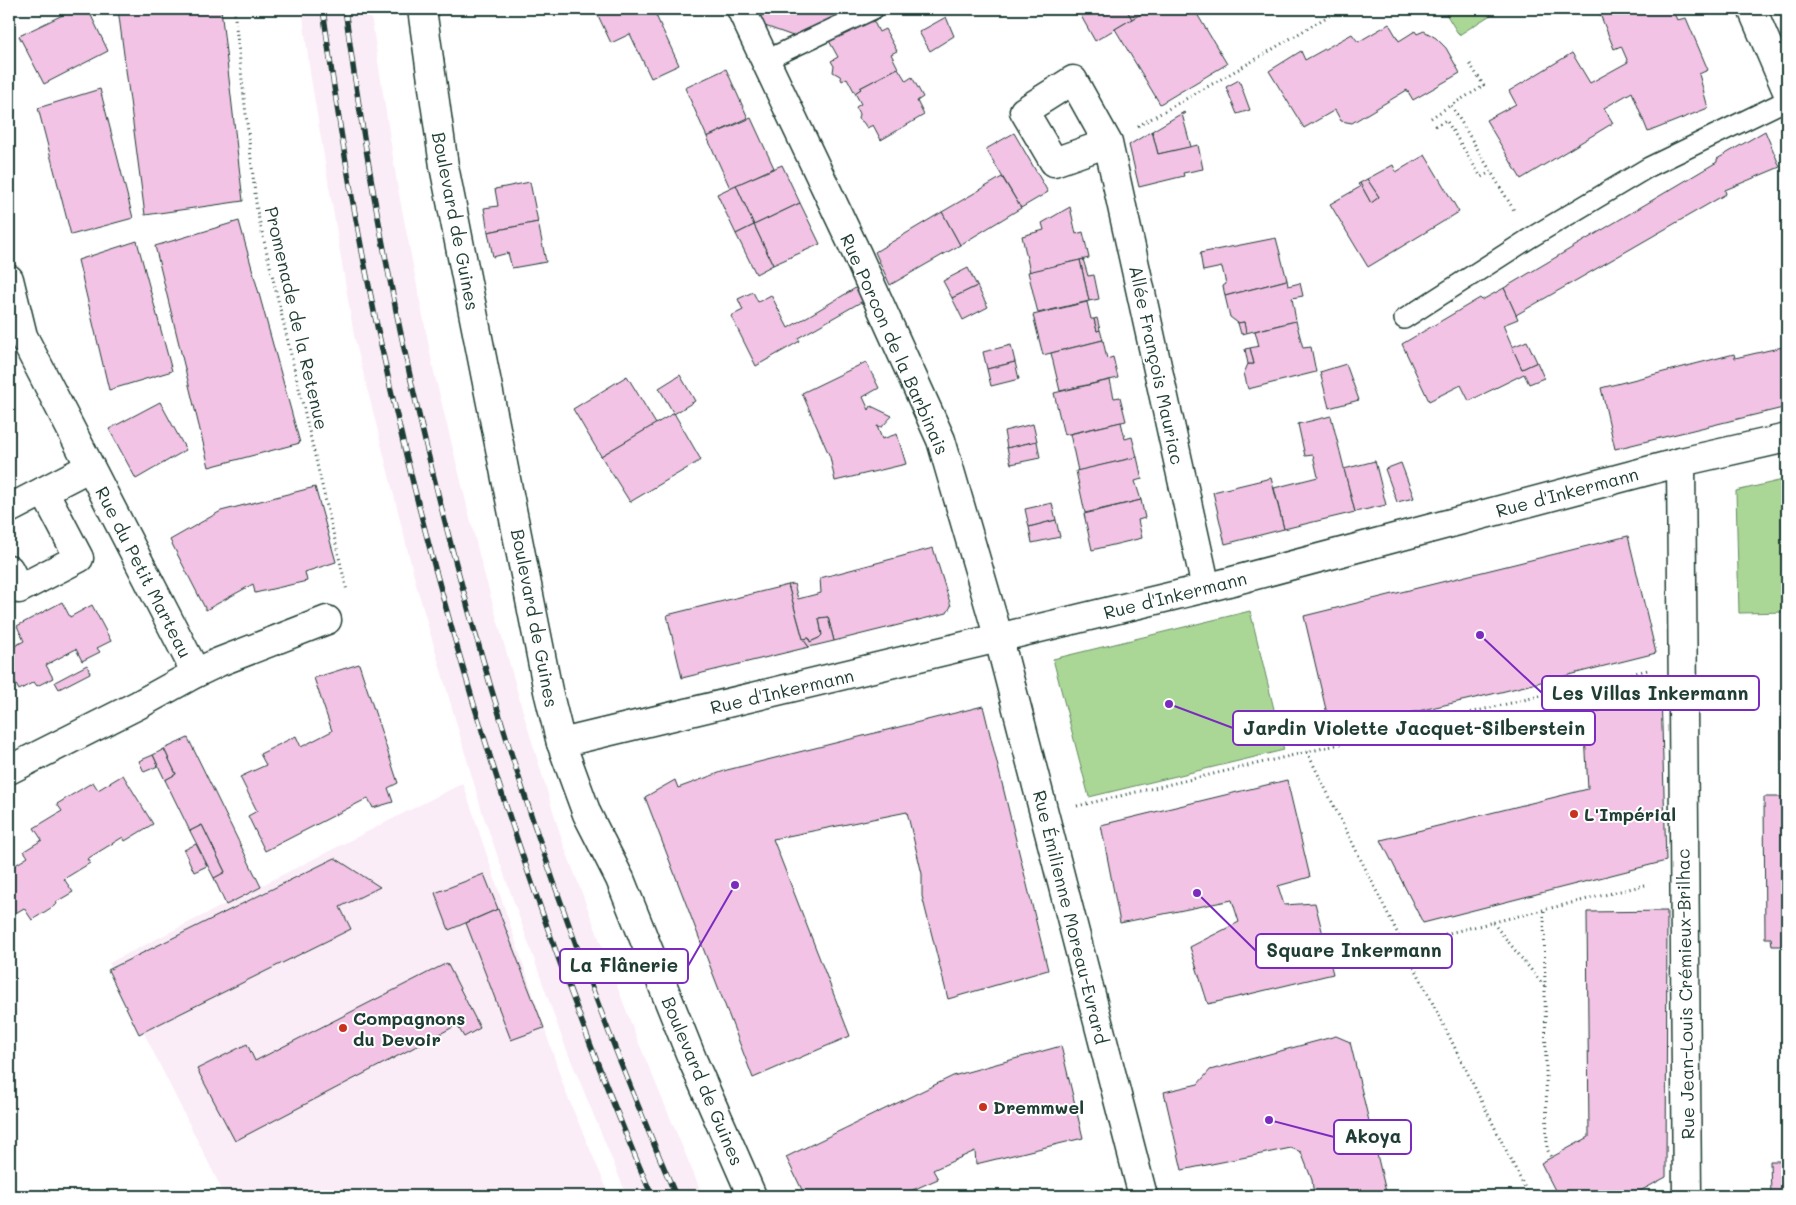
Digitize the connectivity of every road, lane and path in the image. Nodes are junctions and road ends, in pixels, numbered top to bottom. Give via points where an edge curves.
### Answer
1 (234, 9) edge
2 (422, 9) edge
3 (741, 9) edge
4 (874, 9) edge
5 (1340, 9) edge
6 (1752, 9) edge
7 (766, 60) junction
8 (1470, 64) dead end
9 (1787, 91) edge
10 (1787, 100) edge
11 (1450, 105) junction
12 (1430, 118) dead end
13 (1435, 126) dead end
14 (1108, 143) joint
15 (1491, 172) junction
16 (1530, 238) junction
17 (9, 279) edge
18 (1404, 318) dead end
19 (1787, 438) edge
20 (1681, 462) junction
21 (90, 467) junction
22 (44, 491) junction
23 (9, 510) edge
24 (9, 569) edge
25 (1206, 588) junction
26 (327, 620) joint
27 (1000, 639) junction
28 (1682, 661) junction
29 (196, 673) junction
30 (561, 743) junction
31 (1307, 752) junction
32 (9, 770) edge
33 (1045, 813) junction
34 (1684, 876) junction
35 (1544, 911) junction
36 (1493, 923) junction
37 (1445, 934) dead end
38 (1545, 987) junction
39 (1551, 1157) dead end
40 (752, 1196) edge
41 (1143, 1196) edge
42 (1529, 1196) edge
43 (1687, 1196) edge

1 - 26 path, Promenade de la Retenue via 257,211 349,601
2 - 30 street, Boulevard de Guines via 444,166
3 - 7 street, Rue Porcon de la Barbinais
4 - 7 lane
5 - 14 path
6 - 9 street
7 - 27 street, Rue Porcon de la Barbinais via 941,440
8 - 11 path via 1484,86
10 - 16 lane via 1649,167
11 - 12 path
11 - 15 path
13 - 15 path via 1446,120 1481,177
14 - 25 street, Allée François Mauriac
15 - 16 path
16 - 18 lane
17 - 21 street, Rue du Petit Marteau via 22,336
19 - 20 street, Rue d'Inkermann
20 - 25 street, Rue d'Inkermann
20 - 28 street, Rue Jean-Louis Crémieux-Brilhac
21 - 22 street
21 - 29 street, Rue du Petit Marteau
22 - 23 street
22 - 24 street via 79,558 19,589
25 - 27 street, Rue d'Inkermann
26 - 29 street
27 - 30 street, Rue d'Inkermann
27 - 33 street, Rue Émilienne Moreau-Evrard
28 - 31 path
28 - 34 street, Rue Jean-Louis Crémieux-Brilhac
29 - 32 street, Rue du Petit Marteau via 138,706
30 - 40 street, Boulevard de Guines via 587,814 620,879 693,1061
31 - 33 path
31 - 42 path
33 - 41 street, Rue Émilienne Moreau-Evrard
34 - 35 path
34 - 43 street, Rue Jean-Louis Crémieux-Brilhac
35 - 36 path
35 - 38 path
36 - 37 path
36 - 38 path
38 - 39 path via 1548,1149

